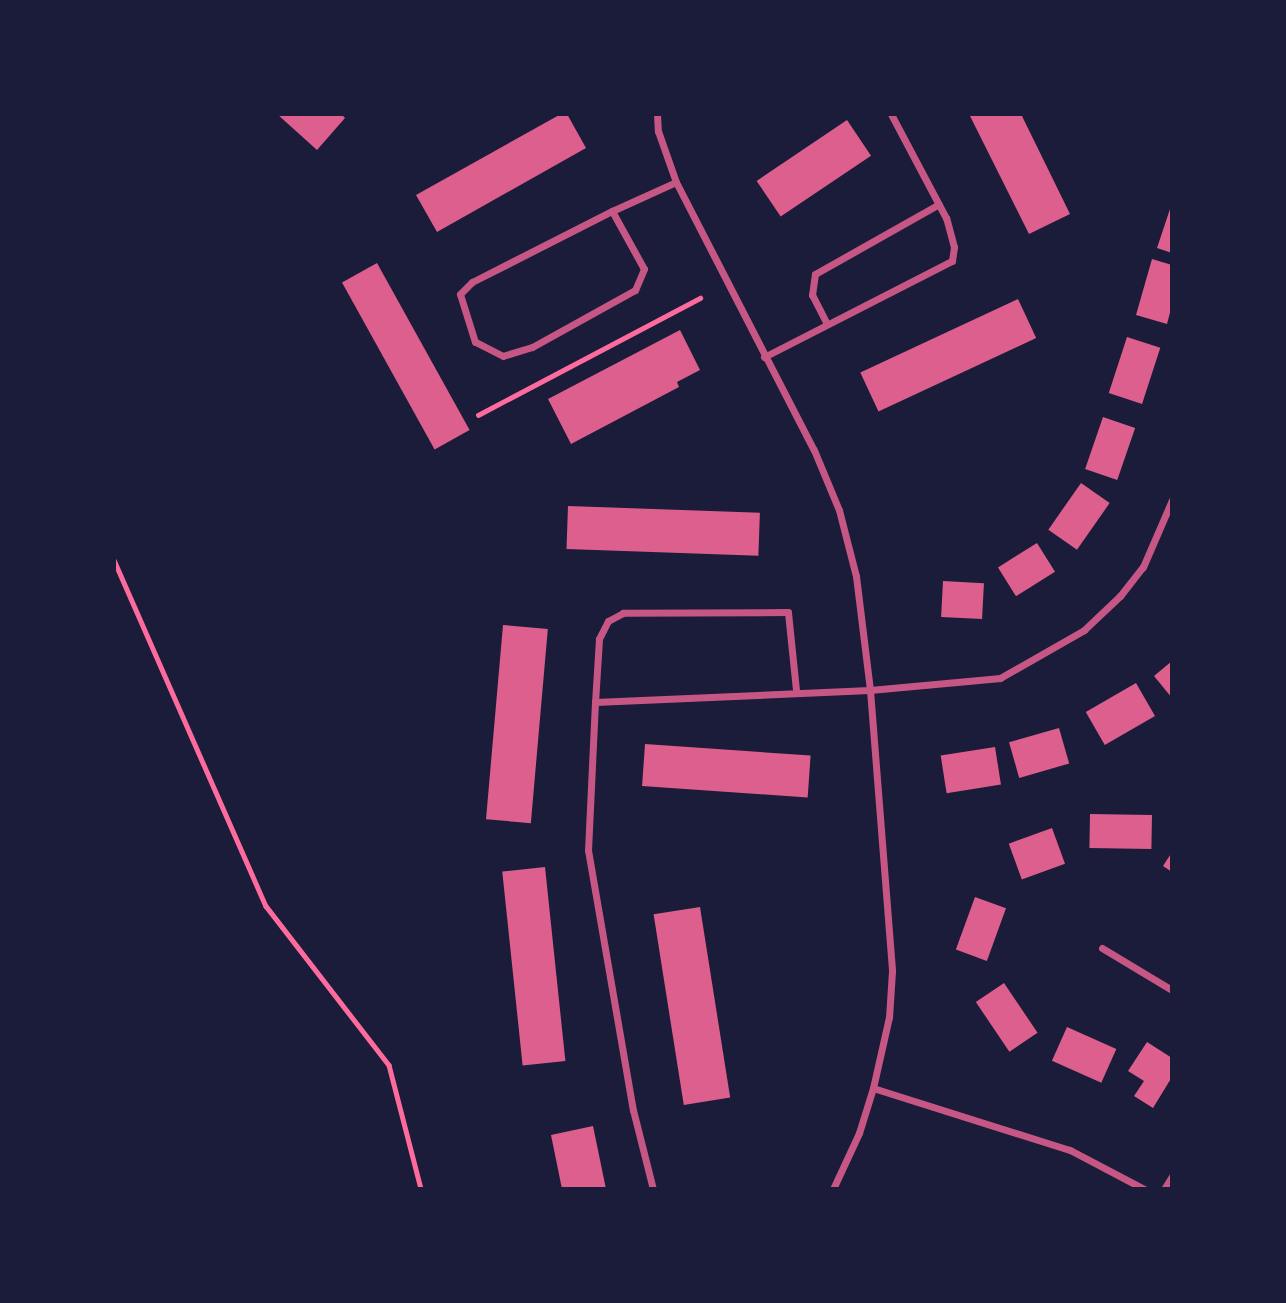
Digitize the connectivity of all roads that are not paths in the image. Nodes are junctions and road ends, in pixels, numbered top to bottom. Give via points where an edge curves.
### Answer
1 (657, 114) edge
2 (891, 114) edge
3 (676, 182) junction
4 (939, 204) junction
5 (612, 211) junction
6 (827, 324) junction
7 (764, 357) junction
8 (1172, 500) edge
9 (796, 690) junction
10 (870, 690) junction
11 (595, 702) junction
12 (1102, 948) dead end
13 (1172, 990) edge
14 (873, 1088) junction
15 (1172, 1175) edge
16 (653, 1189) edge
17 (833, 1189) edge
18 (1144, 1189) edge
19 (1164, 1189) edge

1 - 3 street via 658,131
2 - 4 street
3 - 5 street
3 - 7 street
4 - 6 street via 815,274 812,295
4 - 6 street via 954,247 951,261
5 - 5 street via 644,268 635,290 532,347 503,356 475,342 460,294 472,282
6 - 7 street
7 - 10 street via 814,450 839,510 856,576
8 - 10 street via 1143,567 1120,596 1084,630 1046,655 1000,678
9 - 10 street
9 - 11 street
9 - 11 street via 788,612 623,613 608,621 599,639
10 - 14 street via 892,971 889,1017
11 - 16 street via 588,850 633,1110
12 - 13 street
14 - 17 street via 859,1133
14 - 18 street via 1070,1150
15 - 19 street

